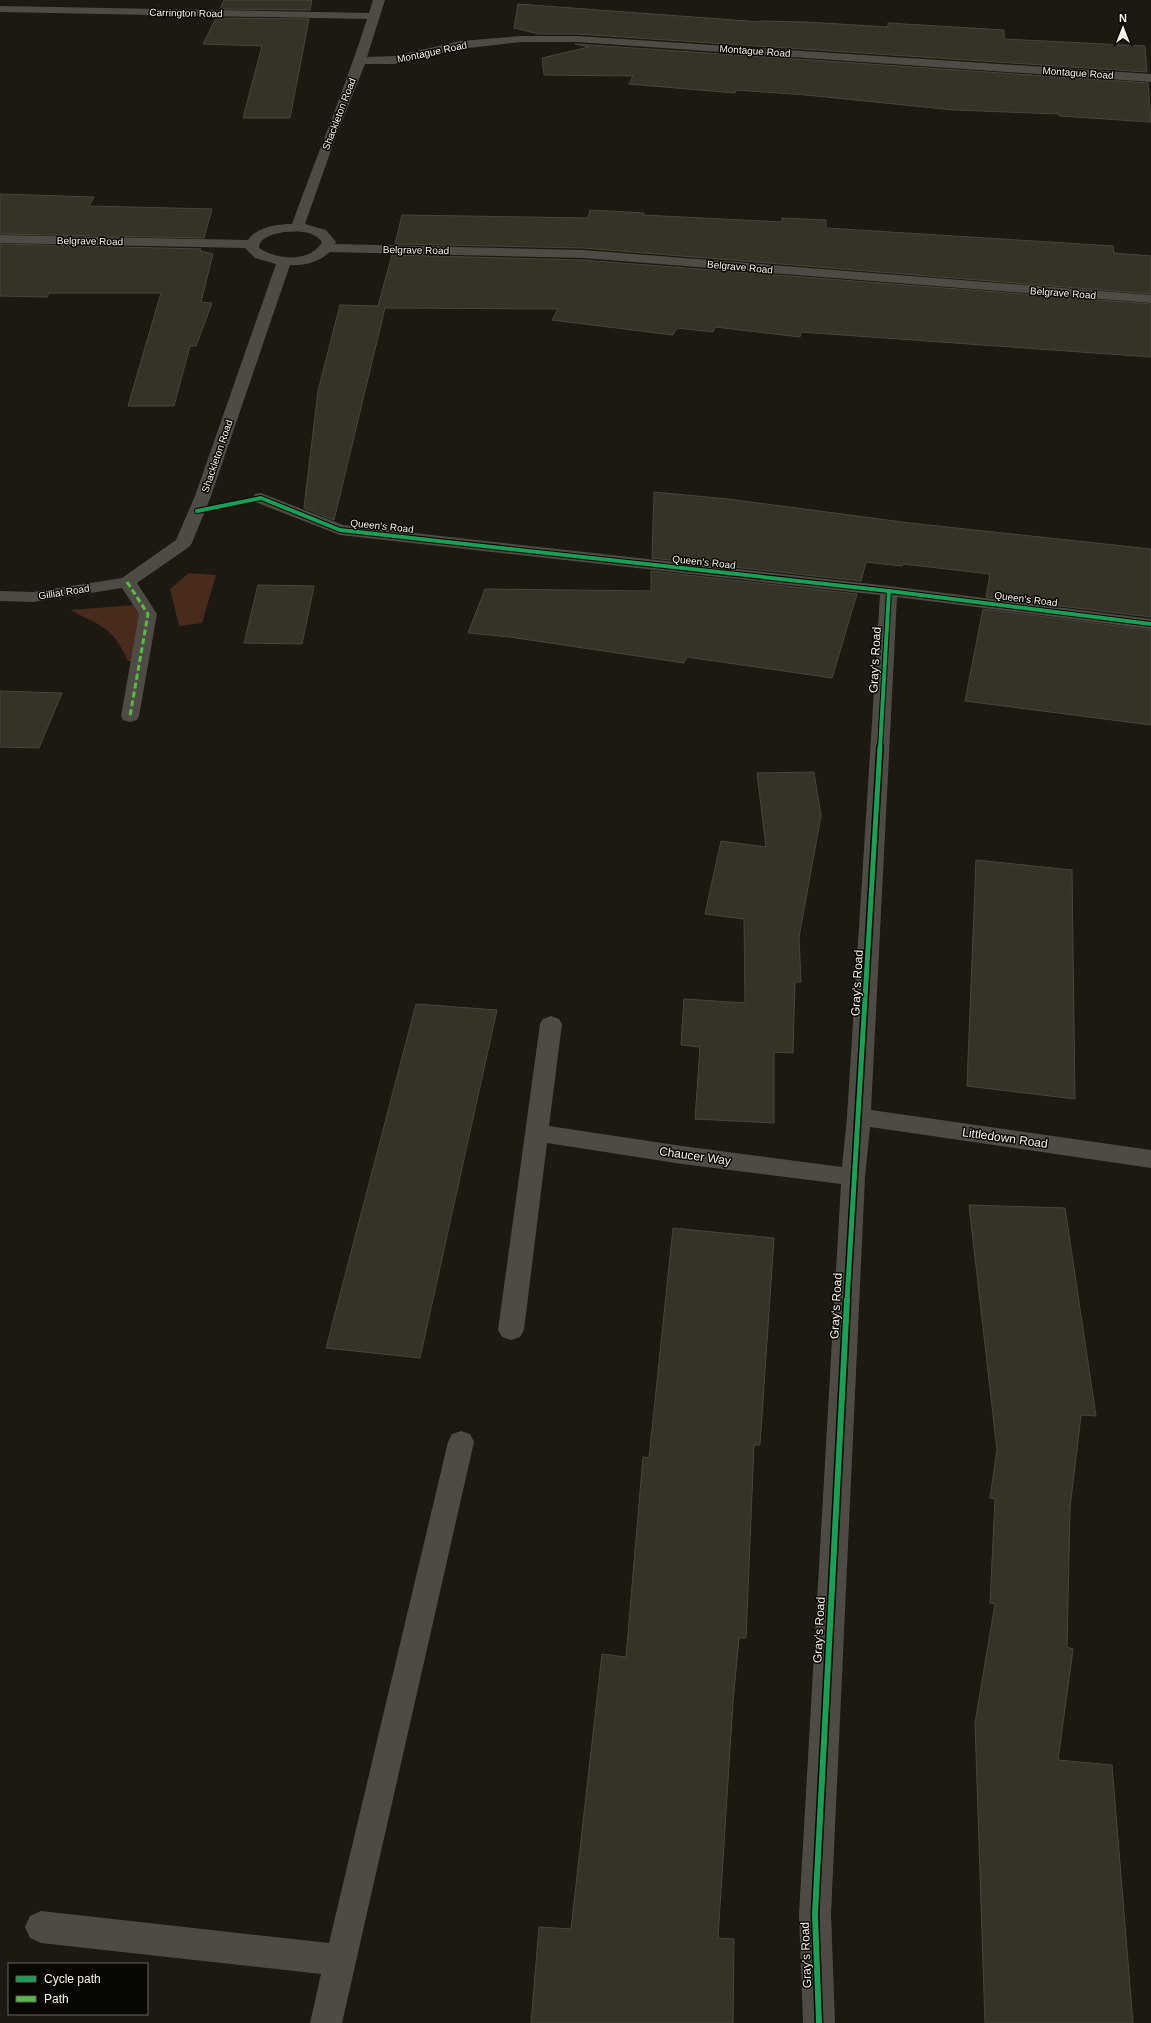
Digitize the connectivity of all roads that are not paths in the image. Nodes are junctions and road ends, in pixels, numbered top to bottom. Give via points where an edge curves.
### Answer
1 (379, 0) edge
2 (0, 9) edge
3 (373, 16) junction
4 (360, 61) junction
5 (1151, 78) edge
6 (297, 228) junction
7 (0, 239) edge
8 (252, 244) junction
9 (328, 248) junction
10 (284, 261) junction
11 (1151, 300) edge
12 (261, 498) dead end
13 (127, 582) junction
14 (889, 592) junction
15 (0, 596) edge
16 (1151, 624) edge
17 (130, 716) dead end
18 (551, 1024) dead end
19 (859, 1117) junction
20 (537, 1133) junction
21 (1151, 1159) edge
22 (853, 1177) junction
23 (511, 1330) dead end
24 (461, 1442) dead end
25 (41, 1927) dead end
26 (341, 1960) junction
27 (326, 2023) edge
28 (819, 2023) edge

1 - 3 street, Shackleton Road
2 - 3 street, Carrington Road
3 - 4 street, Shackleton Road
4 - 5 street, Montague Road via 395,60 460,45 520,39 577,39
4 - 6 street, Shackleton Road
6 - 8 street via 272,230 255,239
6 - 9 street via 319,232 329,242
7 - 8 street, Belgrave Road
8 - 10 street via 252,249 264,258
9 - 10 street via 311,258
9 - 11 street, Belgrave Road via 583,254
10 - 13 street, Shackleton Road via 203,496 183,542
12 - 14 street, Queen's Road via 340,530
13 - 15 street, Gilliat Road via 33,597
13 - 17 street via 148,614
14 - 16 street, Queen's Road
14 - 19 street, Gray's Road
18 - 20 street
19 - 21 street, Littledown Road
19 - 22 street, Gray's Road
20 - 22 street, Chaucer Way
20 - 23 street
22 - 28 street, Gray's Road via 815,1914
24 - 26 street
25 - 26 street
26 - 27 street

